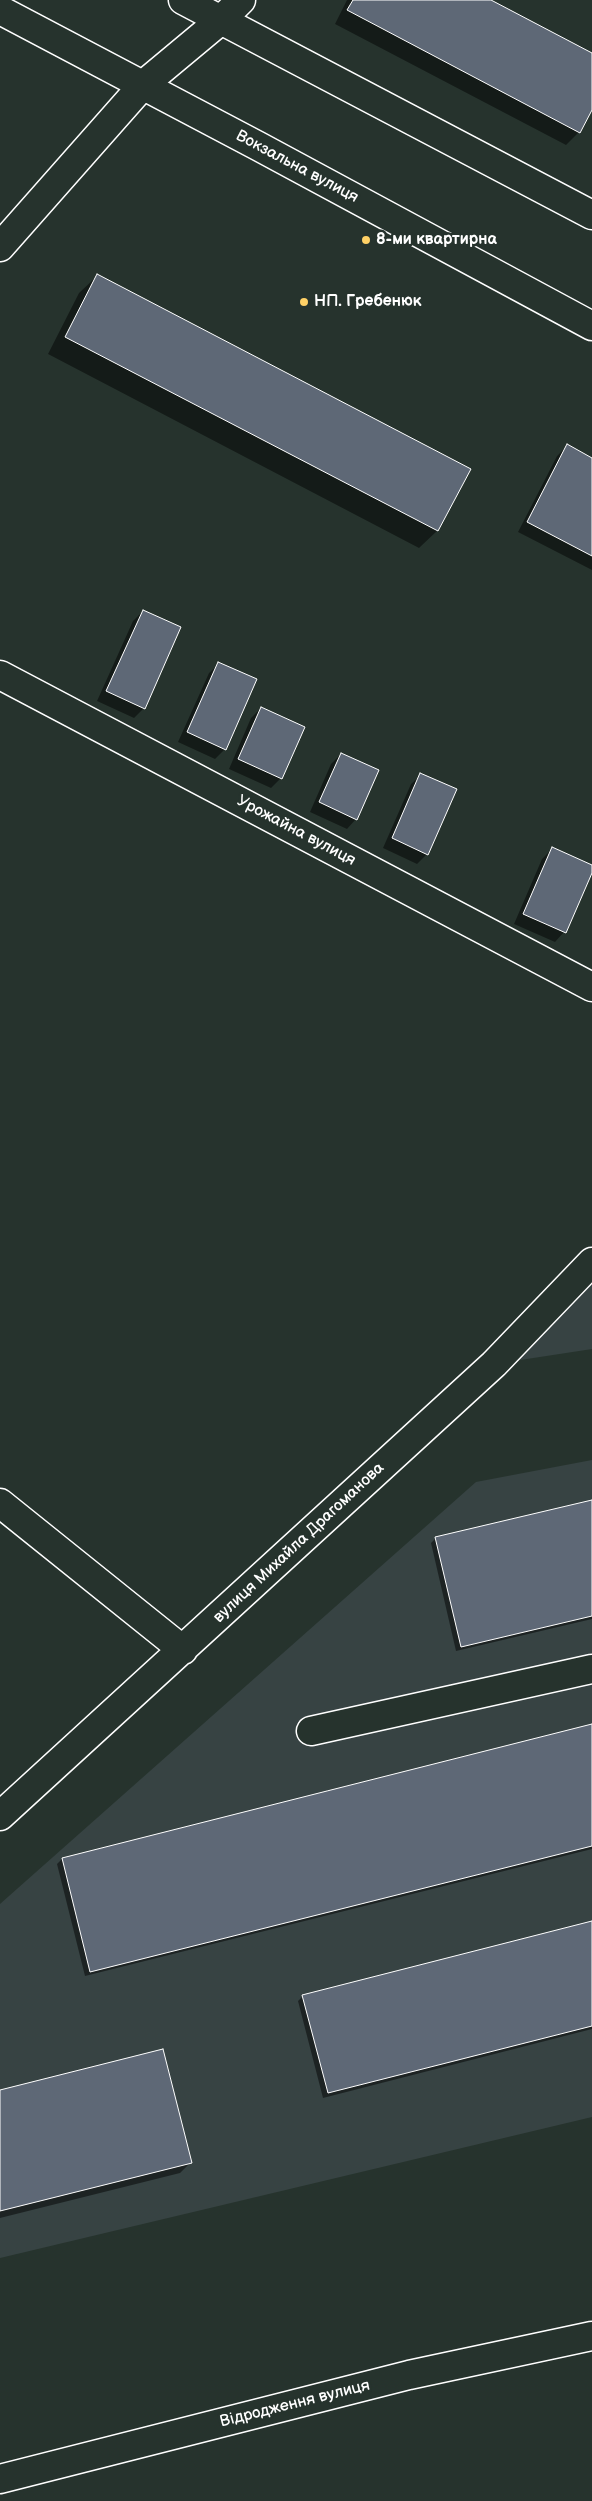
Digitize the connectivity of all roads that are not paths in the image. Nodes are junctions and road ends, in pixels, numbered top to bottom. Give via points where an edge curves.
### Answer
1 (183, 0) edge
2 (241, 0) edge
3 (0, 10) edge
4 (221, 20) junction
5 (143, 85) junction
6 (592, 215) edge
7 (0, 247) edge
8 (592, 326) edge
9 (0, 675) edge
10 (592, 987) edge
11 (592, 1262) edge
12 (0, 1503) edge
13 (183, 1650) junction
14 (592, 1669) edge
15 (311, 1731) dead end
16 (0, 1816) edge
17 (592, 2336) edge
18 (0, 2479) edge

1 - 4 street
2 - 4 street
3 - 5 street, Вокзальна вулиця
4 - 5 street
4 - 6 street
5 - 7 street
5 - 8 street, Вокзальна вулиця
9 - 10 street, Урожайна вулиця
11 - 13 street, вулиця Михайла Драгоманова via 494,1364
12 - 13 street
13 - 16 street, вулиця Михайла Драгоманова
14 - 15 street
17 - 18 street, Відродження вулиця via 409,2375

